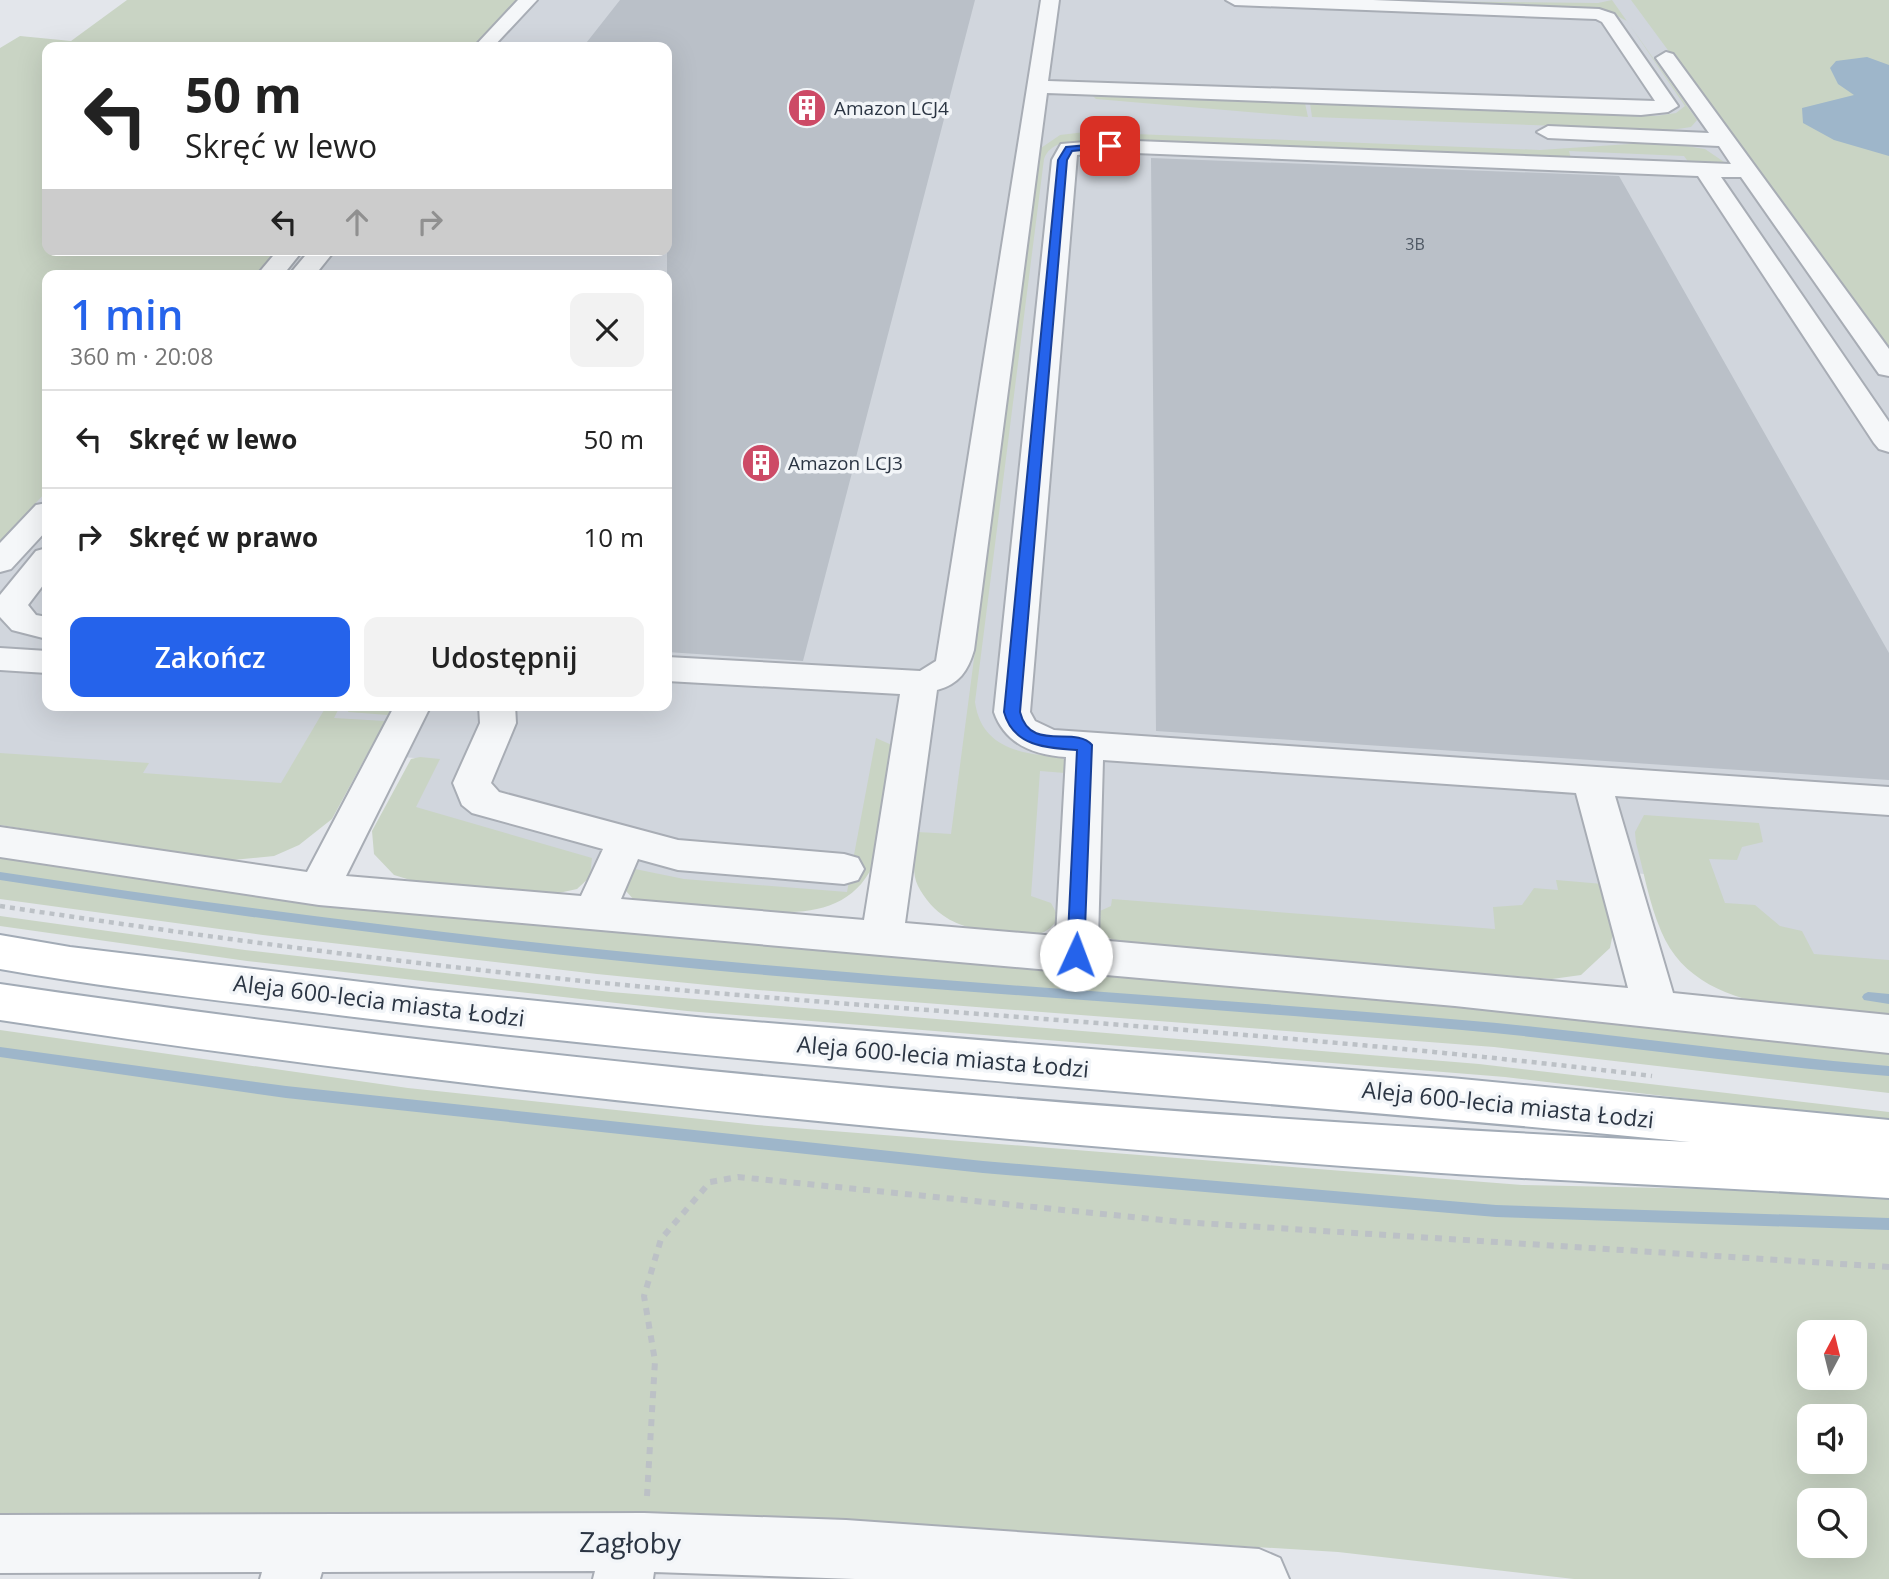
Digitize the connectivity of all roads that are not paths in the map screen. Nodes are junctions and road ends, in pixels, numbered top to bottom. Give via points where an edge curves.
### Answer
1 (528, 0) edge
2 (546, 0) edge
3 (1050, 0) edge
4 (1235, 0) edge
5 (1568, 0) edge
6 (1601, 0) edge
7 (488, 42) edge
8 (508, 42) edge
9 (1655, 43) dead end
10 (1035, 105) junction
11 (1221, 115) dead end
12 (1526, 131) dead end
13 (1595, 134) junction
14 (1725, 139) junction
15 (1705, 169) junction
16 (1747, 171) junction
17 (285, 256) edge
18 (318, 256) edge
19 (273, 270) edge
20 (305, 270) edge
21 (1889, 368) edge
22 (1889, 443) edge
23 (42, 517) edge
24 (0, 562) edge
25 (42, 564) edge
26 (42, 627) edge
27 (0, 659) edge
28 (42, 662) edge
29 (672, 669) edge
30 (920, 683) junction
31 (410, 711) edge
32 (497, 711) edge
33 (1084, 745) junction
34 (1591, 780) junction
35 (1889, 801) edge
36 (628, 841) junction
37 (0, 842) edge
38 (844, 869) dead end
39 (319, 888) junction
40 (594, 915) junction
41 (882, 938) junction
42 (0, 952) edge
43 (1076, 955) junction
44 (0, 1002) edge
45 (1655, 1009) junction
46 (1889, 1034) edge
47 (1889, 1140) edge
48 (1889, 1176) edge
49 (0, 1544) edge
50 (632, 1554) edge
51 (295, 1561) edge
52 (1108, 1573) edge
53 (1259, 1579) edge

1 - 7 street
2 - 8 street
3 - 10 street
4 - 10 street via 1599,14 1608,18 1668,106
5 - 6 street
9 - 14 street
10 - 11 street via 1133,105
10 - 13 street via 1494,146
10 - 30 street via 957,650 952,666 938,678
12 - 13 street
13 - 14 street
14 - 16 street
15 - 16 street
15 - 22 street
15 - 33 street via 1110,146 1065,152 1012,712 1016,727 1026,735
16 - 21 street
17 - 19 street
18 - 20 street
23 - 24 street
25 - 26 street via 11,604 13,614 24,624
27 - 28 street
29 - 30 street
30 - 41 street
31 - 39 street
32 - 36 street via 498,723 472,783 476,795 486,803
33 - 34 street
33 - 43 street
34 - 35 street
34 - 45 street
36 - 38 street via 678,855
36 - 40 street
37 - 39 street
39 - 40 street
40 - 41 street
41 - 43 street
42 - 47 main road, Aleja 600-lecia miasta Łodzi via 414,1006 706,1037 1451,1098
43 - 45 street
44 - 48 main road, Aleja 600-lecia miasta Łodzi via 443,1062 748,1095 1447,1151
45 - 46 street
49 - 51 street, Zagłoby
50 - 51 street, Zagłoby
50 - 52 street, Zagłoby via 846,1549
52 - 53 street, Zagłoby

